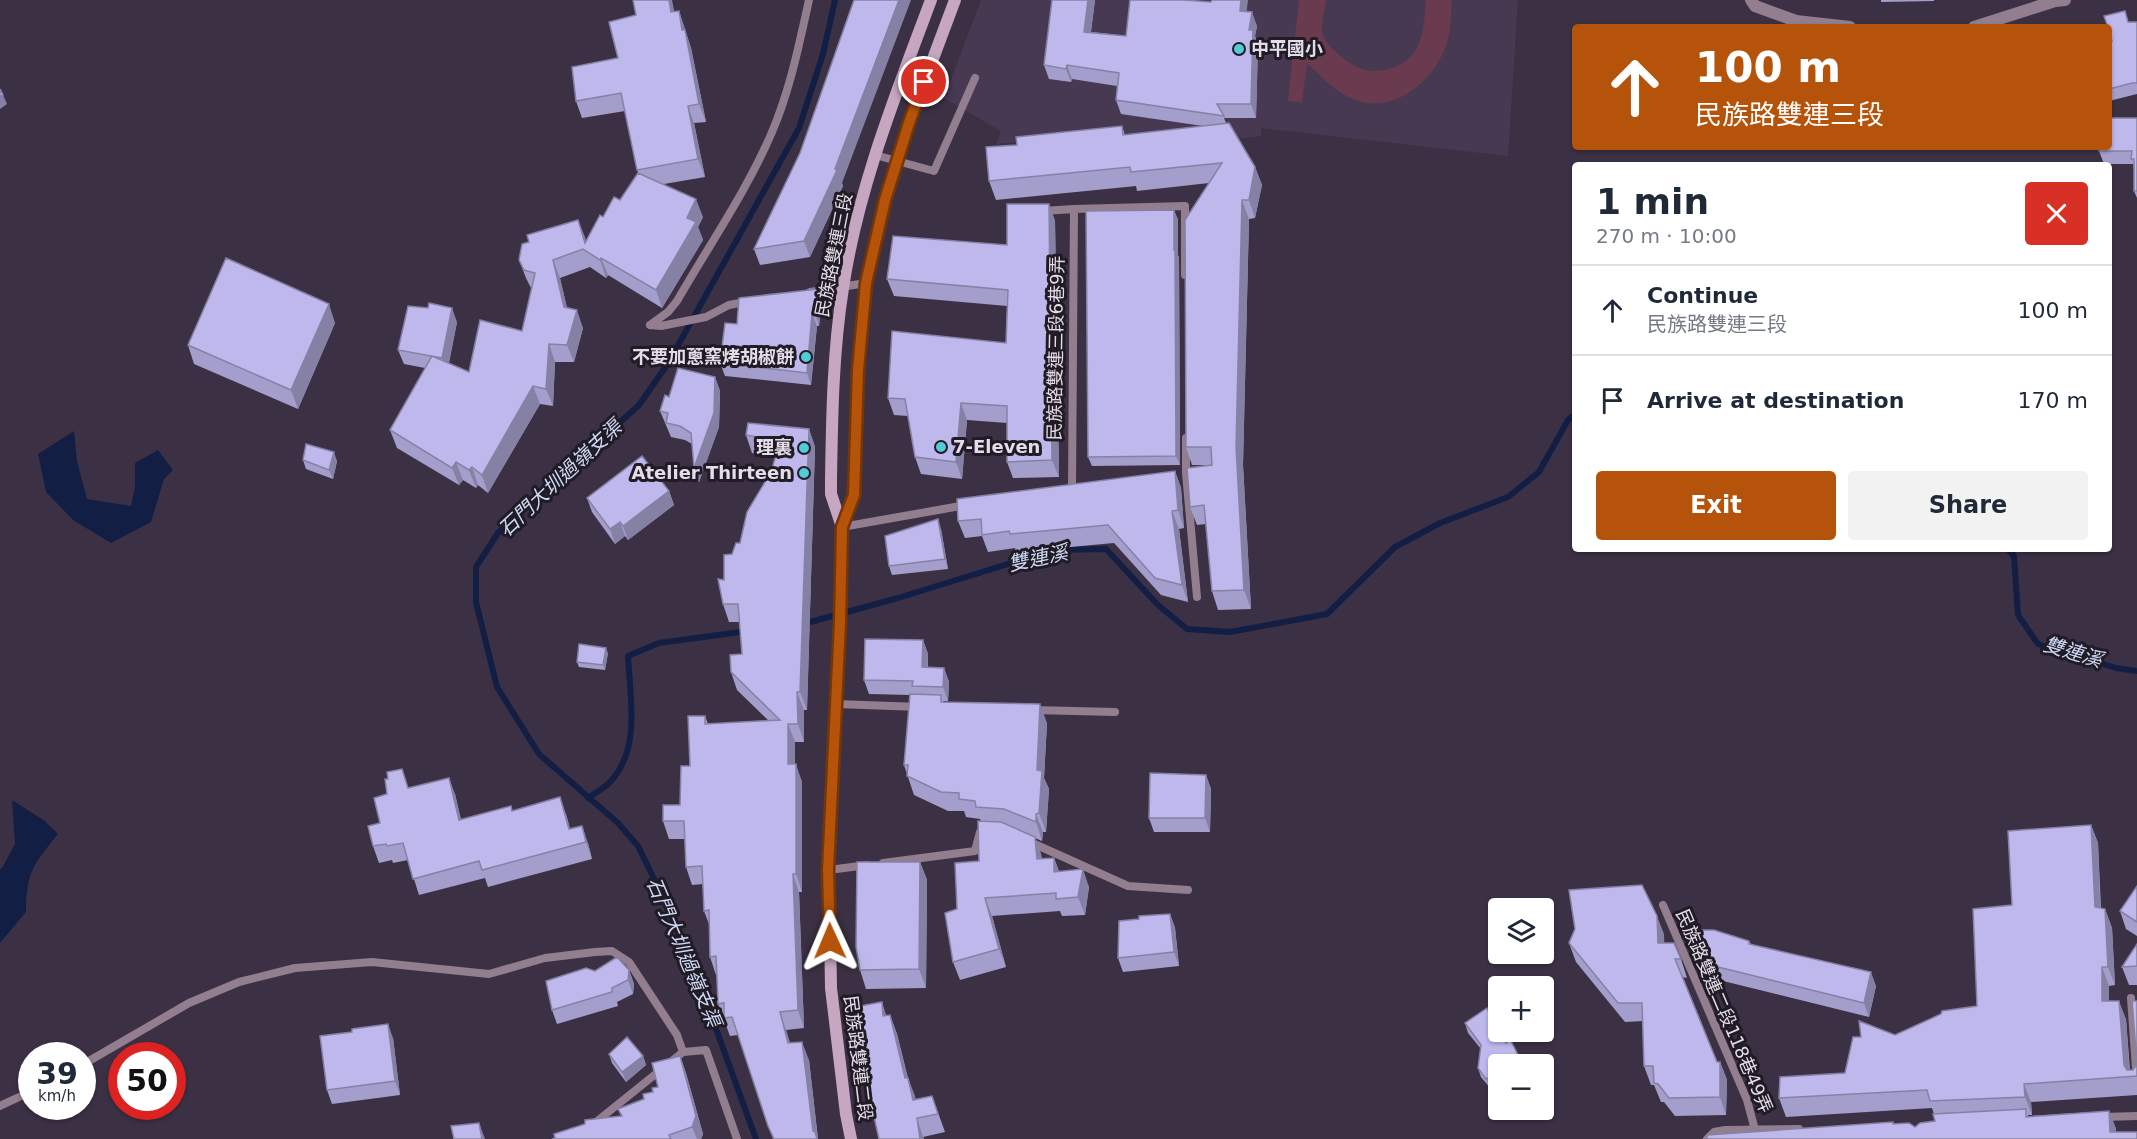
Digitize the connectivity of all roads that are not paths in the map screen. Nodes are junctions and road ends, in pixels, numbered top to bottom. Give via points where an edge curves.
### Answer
1 (809, 0) edge
2 (931, 0) edge
3 (955, 0) edge
4 (1751, 0) edge
5 (2065, 0) edge
6 (1823, 24) edge
7 (1984, 24) edge
8 (975, 78) dead end
9 (875, 154) junction
10 (897, 160) junction
11 (1074, 209) junction
12 (1029, 212) edge
13 (866, 283) junction
14 (843, 286) junction
15 (1185, 287) edge
16 (797, 294) edge
17 (763, 299) edge
18 (1186, 426) edge
19 (1186, 473) junction
20 (1175, 475) edge
21 (1083, 487) edge
22 (1072, 488) junction
23 (1060, 490) edge
24 (971, 505) edge
25 (842, 527) junction
26 (1197, 597) dead end
27 (840, 623) joint
28 (836, 704) junction
29 (929, 707) edge
30 (1022, 710) edge
31 (1115, 712) dead end
32 (999, 832) edge
33 (1020, 838) edge
34 (828, 870) junction
35 (1188, 890) dead end
36 (1663, 905) dead end
37 (2131, 998) dead end
38 (683, 1052) junction
39 (96, 1057) edge
40 (2137, 1083) edge
41 (18, 1098) edge
42 (0, 1106) edge
43 (2137, 1116) edge
44 (2091, 1118) edge
45 (1814, 1129) edge
46 (582, 1130) edge
47 (1755, 1130) junction
48 (737, 1139) edge
49 (851, 1139) edge
50 (1707, 1139) edge

1 - 17 lane via 788,90 754,169 677,301 650,325 699,319 729,305
2 - 9 main road, 民族路雙連三段
3 - 10 main road, 民族路雙連三段
4 - 6 street via 1755,6 1796,21
5 - 7 street
8 - 10 lane via 934,171
9 - 10 lane
9 - 14 main road, 民族路雙連三段
10 - 13 main road, 民族路雙連三段
11 - 12 lane
11 - 15 lane via 1185,206
11 - 22 lane, 民族路雙連三段6巷9弄
13 - 14 lane
13 - 25 main road, 民族路雙連三段 via 858,370 854,495
14 - 16 lane
14 - 25 main road, 民族路雙連三段 via 833,369 831,479 831,494
18 - 19 lane
19 - 20 lane
19 - 26 lane
21 - 22 lane
22 - 23 lane
24 - 25 lane
25 - 27 main road, 民族路雙連三段
27 - 28 main road, 民族路雙連二段
28 - 29 lane
28 - 34 main road, 民族路雙連二段
30 - 31 lane
32 - 34 lane via 980,832 975,851
33 - 35 lane via 1128,886
34 - 49 main road, 民族路雙連二段 via 831,988
36 - 47 lane, 民族路雙連二段118巷49弄 via 1747,1100
37 - 40 lane
38 - 39 lane via 677,1035 629,963 612,951 545,958 489,974 372,963 295,968 239,982 189,1003
38 - 46 lane
38 - 48 lane via 706,1050
41 - 42 lane
43 - 44 lane
45 - 47 lane, 民族路雙連二段118巷49弄
47 - 50 lane, 民族路雙連二段118巷49弄 via 1714,1132

